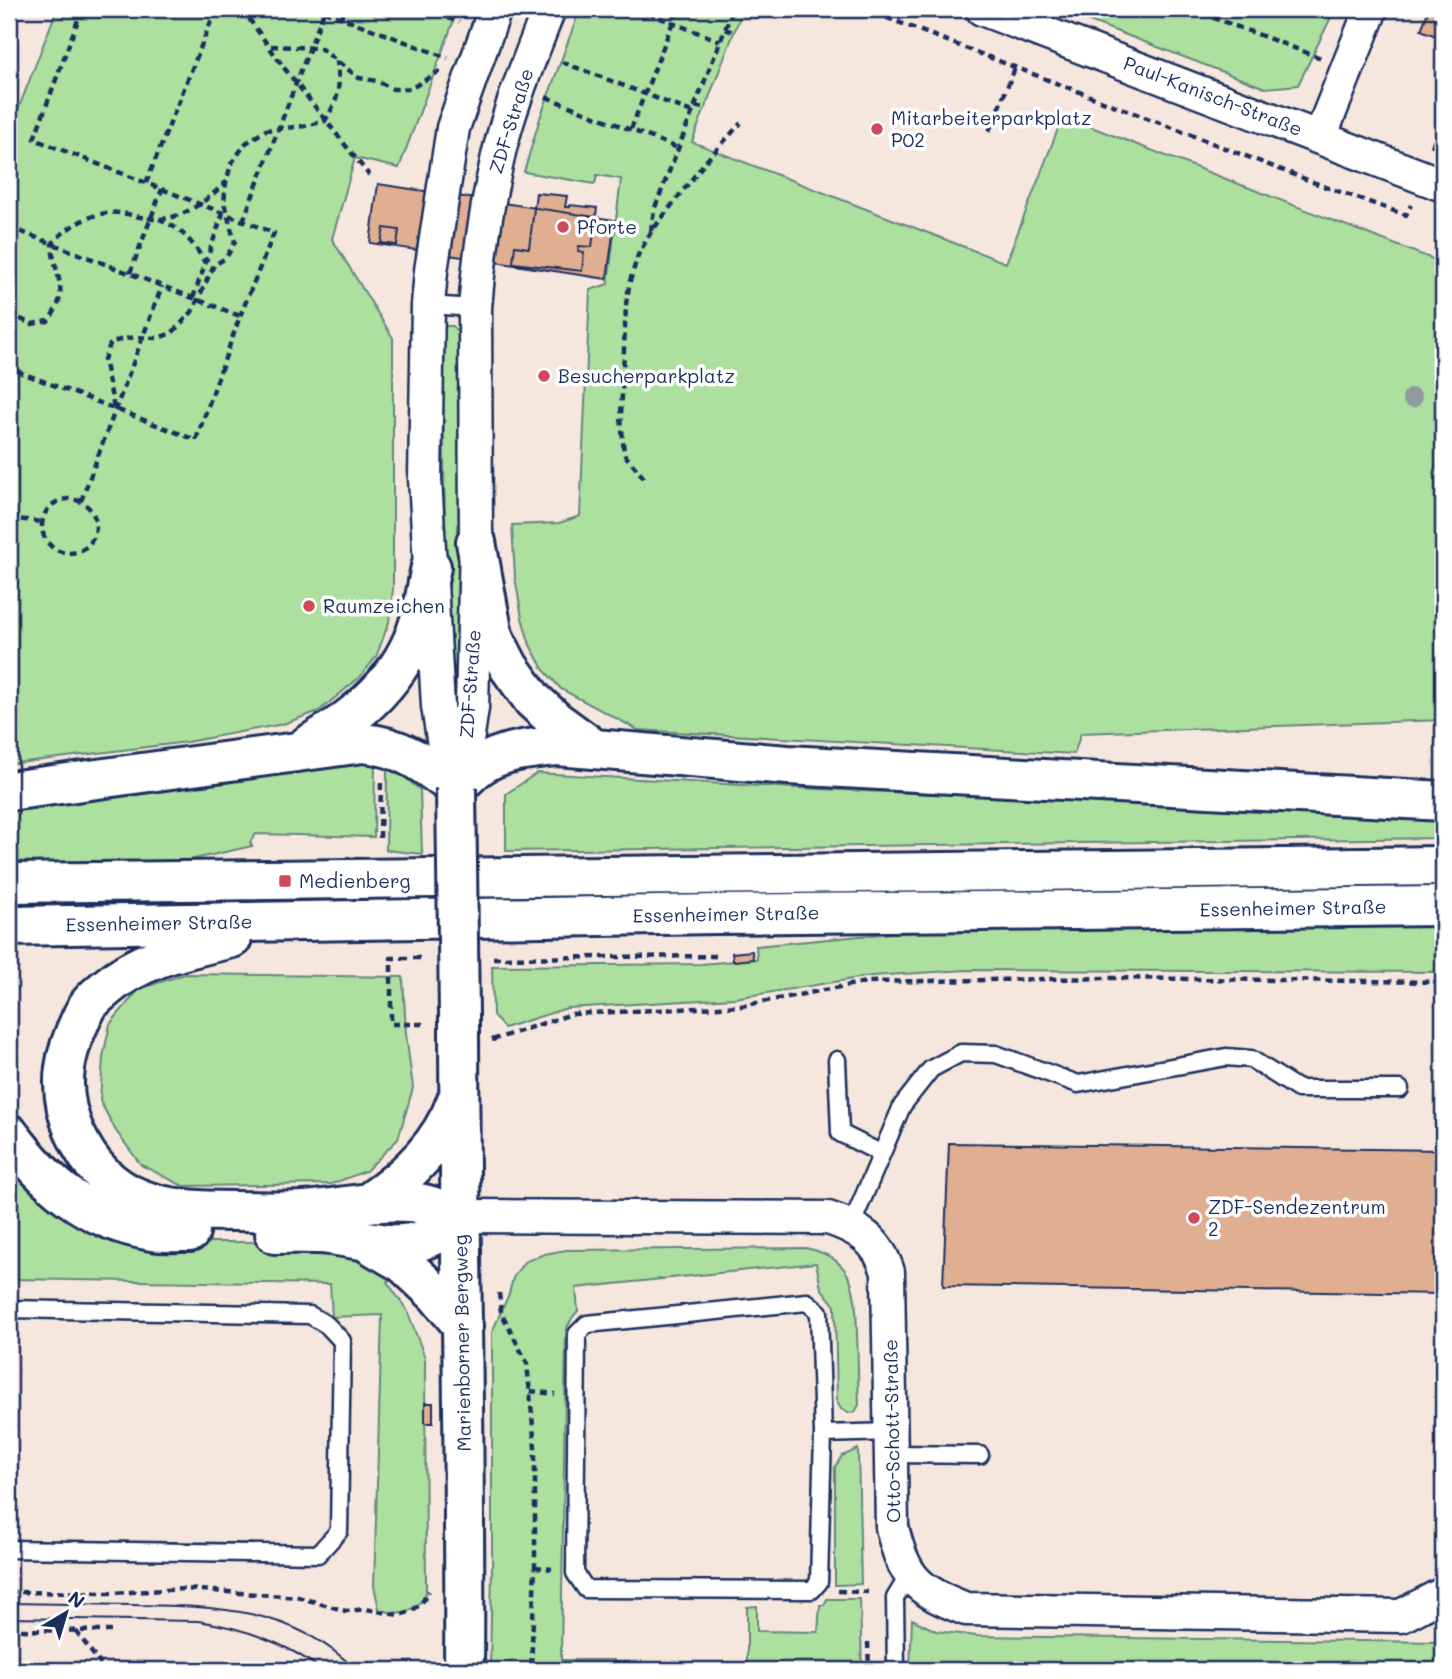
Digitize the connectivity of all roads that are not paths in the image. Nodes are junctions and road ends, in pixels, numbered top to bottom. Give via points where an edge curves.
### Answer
1 (495, 9) edge
2 (549, 9) edge
3 (982, 9) edge
4 (1371, 9) edge
5 (1320, 137) junction
6 (1443, 185) edge
7 (428, 305) junction
8 (475, 308) junction
9 (476, 542) junction
10 (431, 567) junction
11 (593, 748) junction
12 (297, 751) junction
13 (456, 788) junction
14 (9, 791) edge
15 (1443, 801) edge
16 (1443, 866) edge
17 (9, 883) edge
18 (1443, 906) edge
19 (299, 921) junction
20 (9, 926) edge
21 (837, 1060) dead end
22 (1400, 1089) dead end
23 (459, 1095) junction
24 (9, 1134) edge
25 (880, 1153) junction
26 (371, 1201) junction
27 (459, 1216) junction
28 (851, 1226) junction
29 (365, 1242) junction
30 (9, 1309) edge
31 (463, 1326) junction
32 (823, 1434) junction
33 (892, 1443) junction
34 (980, 1455) dead end
35 (9, 1549) edge
36 (909, 1575) junction
37 (1443, 1594) edge
38 (464, 1670) edge
39 (896, 1670) edge

1 - 7 street, ZDF-Straße via 453,128
2 - 8 street, ZDF-Straße via 499,152
3 - 5 street, Paul-Kanisch-Straße
4 - 5 street
5 - 6 street, Paul-Kanisch-Straße
7 - 8 lane
7 - 10 street, ZDF-Straße via 425,478
8 - 9 street, ZDF-Straße
9 - 11 main road via 493,635 509,667 533,699
9 - 13 street, ZDF-Straße via 472,708
10 - 12 main road via 415,634 397,672 361,711
10 - 13 street, ZDF-Straße via 439,719
11 - 13 main road via 538,748 507,755 483,764
11 - 15 main road via 802,766
12 - 13 main road via 380,744 412,755
12 - 14 main road
13 - 23 main road, Marienborner Bergweg, bridge via 441,1020
16 - 17 main road, Essenheimer Straße
18 - 19 main road, Essenheimer Straße
19 - 20 main road, Essenheimer Straße
19 - 26 main road via 171,953 142,963 114,981 91,1001 72,1035 63,1091 69,1120 82,1149 102,1175 127,1194 156,1206 191,1211 304,1211
21 - 25 lane via 840,1133
22 - 25 lane via 1298,1089 1251,1059 1226,1057 1078,1084 996,1054 961,1053 931,1069 902,1106
23 - 26 main road via 450,1120 430,1150 401,1180
23 - 27 main road, Marienborner Bergweg
24 - 29 main road via 51,1184 114,1222 154,1232 329,1235
25 - 28 lane
26 - 27 main road via 424,1204
27 - 28 street, Otto-Schott-Straße via 828,1218
27 - 29 main road via 426,1241 405,1245
27 - 31 main road, Marienborner Bergweg
28 - 33 street, Otto-Schott-Straße via 873,1242 888,1272
29 - 31 main road via 403,1262
30 - 35 lane via 310,1315 342,1341 339,1531 318,1554
31 - 38 main road, Marienborner Bergweg
32 - 32 lane via 819,1582 812,1590 586,1589 575,1573 578,1334 586,1324 807,1302 819,1312
32 - 33 lane
33 - 34 lane
33 - 36 street, Otto-Schott-Straße via 892,1527
36 - 37 street, Otto-Schott-Straße via 932,1596 966,1609 1401,1616
36 - 39 lane via 895,1598

